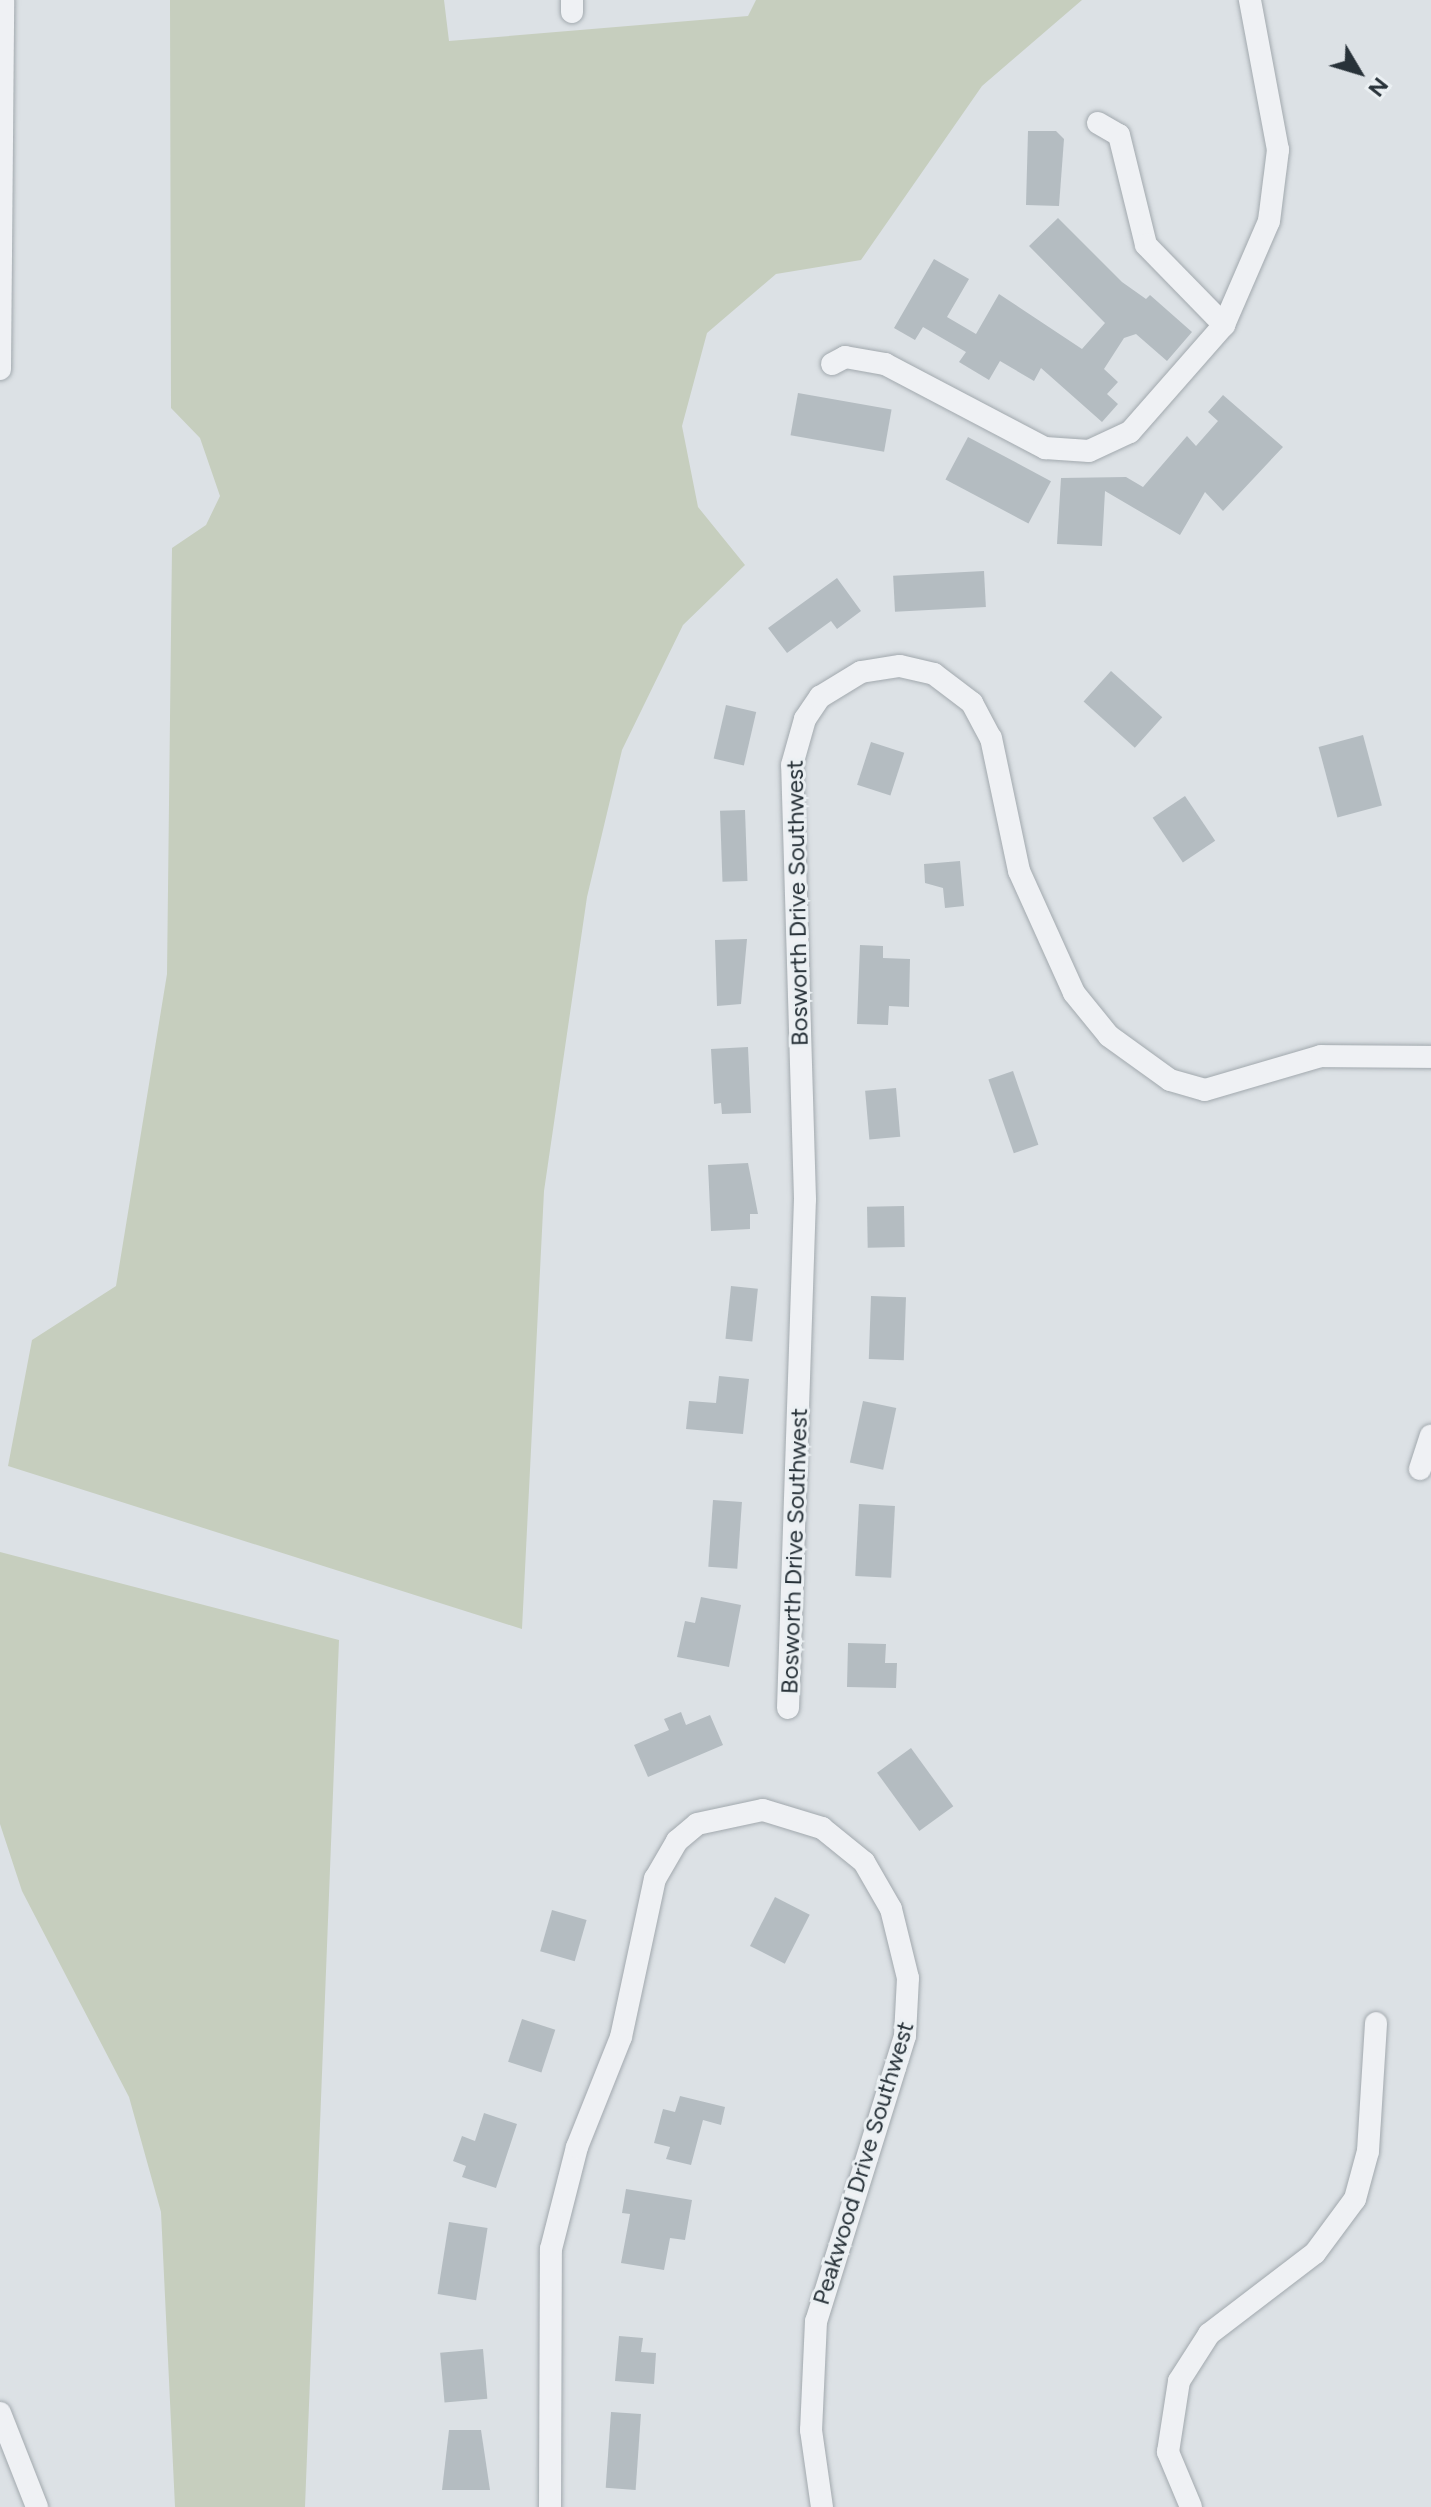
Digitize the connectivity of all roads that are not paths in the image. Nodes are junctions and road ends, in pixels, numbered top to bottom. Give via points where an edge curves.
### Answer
1 (3, 0) edge
2 (1250, 0) edge
3 (1098, 123) dead end
4 (1224, 325) junction
5 (832, 364) dead end
6 (0, 369) edge
7 (1431, 1057) edge
8 (1431, 1436) edge
9 (1420, 1469) dead end
10 (788, 1708) dead end
11 (1376, 2023) dead end
12 (0, 2413) edge
13 (37, 2507) edge
14 (550, 2507) edge
15 (822, 2507) edge
16 (1191, 2507) edge

1 - 6 street
2 - 4 street via 1273,97 1275,189 1260,251
3 - 4 street via 1119,135 1146,245
4 - 5 street via 1130,432 1089,451 1033,443 885,364 845,357
7 - 10 street, Bosworth Drive Southwest via 1321,1056 1205,1090 1170,1080 1109,1036 1074,993 1019,871 991,738 972,703 934,674 900,666 861,672 820,697 805,719 792,765 805,1199
8 - 9 street
11 - 16 street via 1368,2151 1348,2211 1315,2253 1209,2334 1179,2381 1168,2452
12 - 13 street
14 - 15 street, Peakwood Drive Southwest via 551,2249 577,2147 621,2037 655,1879 677,1841 697,1824 763,1810 822,1828 864,1862 891,1909 908,1978 905,2036 816,2321 811,2430

